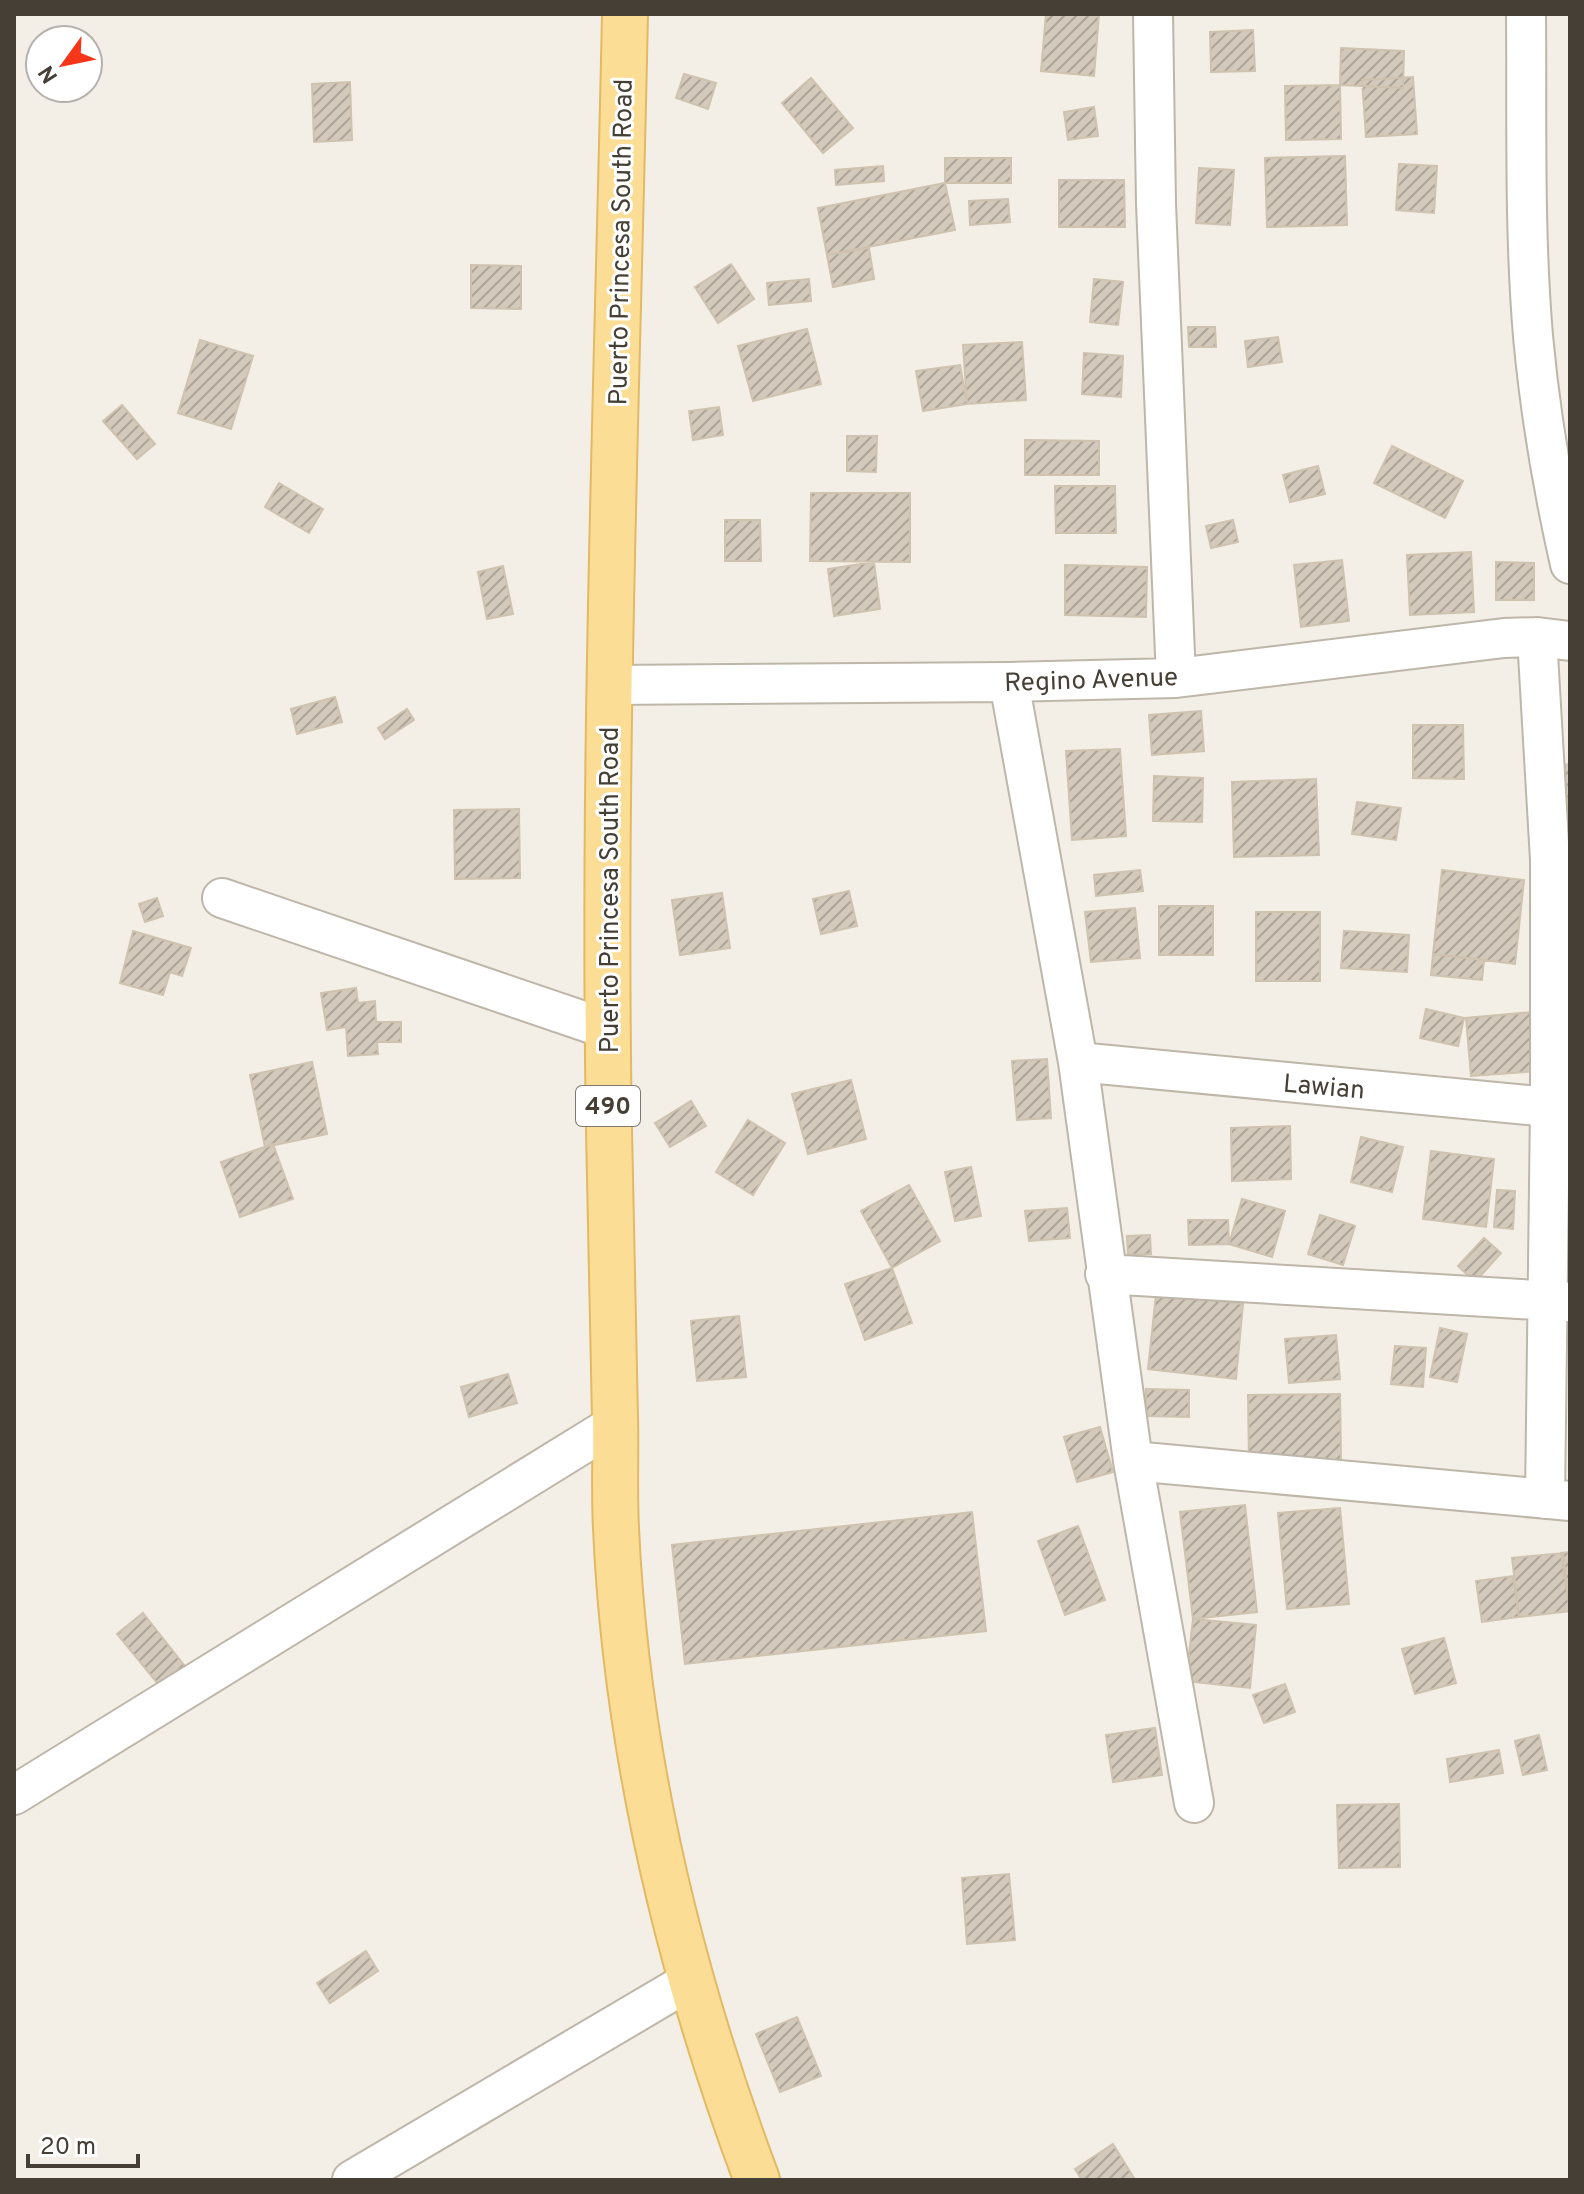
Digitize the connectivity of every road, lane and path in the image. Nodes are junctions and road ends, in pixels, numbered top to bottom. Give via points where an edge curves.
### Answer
1 (625, 14) edge
2 (1153, 14) edge
3 (1526, 14) edge
4 (1570, 564) edge
5 (1554, 639) edge
6 (1176, 678) junction
7 (1009, 682) junction
8 (610, 685) junction
9 (222, 898) dead end
10 (607, 1029) junction
11 (1078, 1062) junction
12 (1560, 1108) edge
13 (1105, 1274) junction
14 (1558, 1301) edge
15 (615, 1424) junction
16 (1133, 1461) junction
17 (1558, 1500) edge
18 (14, 1795) edge
19 (1194, 1803) dead end
20 (691, 1980) junction
21 (352, 2180) edge
22 (757, 2180) edge

1 - 8 main road, Puerto Princesa South Road / 490
2 - 6 street
3 - 4 street via 1533,337
5 - 6 street, Regino Avenue via 1504,638
5 - 12 street via 1550,860
6 - 7 street, Regino Avenue
7 - 8 street, Regino Avenue
7 - 11 street
8 - 10 main road, Puerto Princesa South Road / 490
9 - 10 street
10 - 15 main road, Puerto Princesa South Road / 490
11 - 12 street, Lawian
11 - 13 street
12 - 14 street
13 - 14 street
13 - 16 street
14 - 17 street
15 - 18 street
15 - 20 main road, Puerto Princesa South Road / 490 via 616,1528 640,1758
16 - 17 street
16 - 19 street
20 - 21 street
20 - 22 main road, Puerto Princesa South Road / 490

